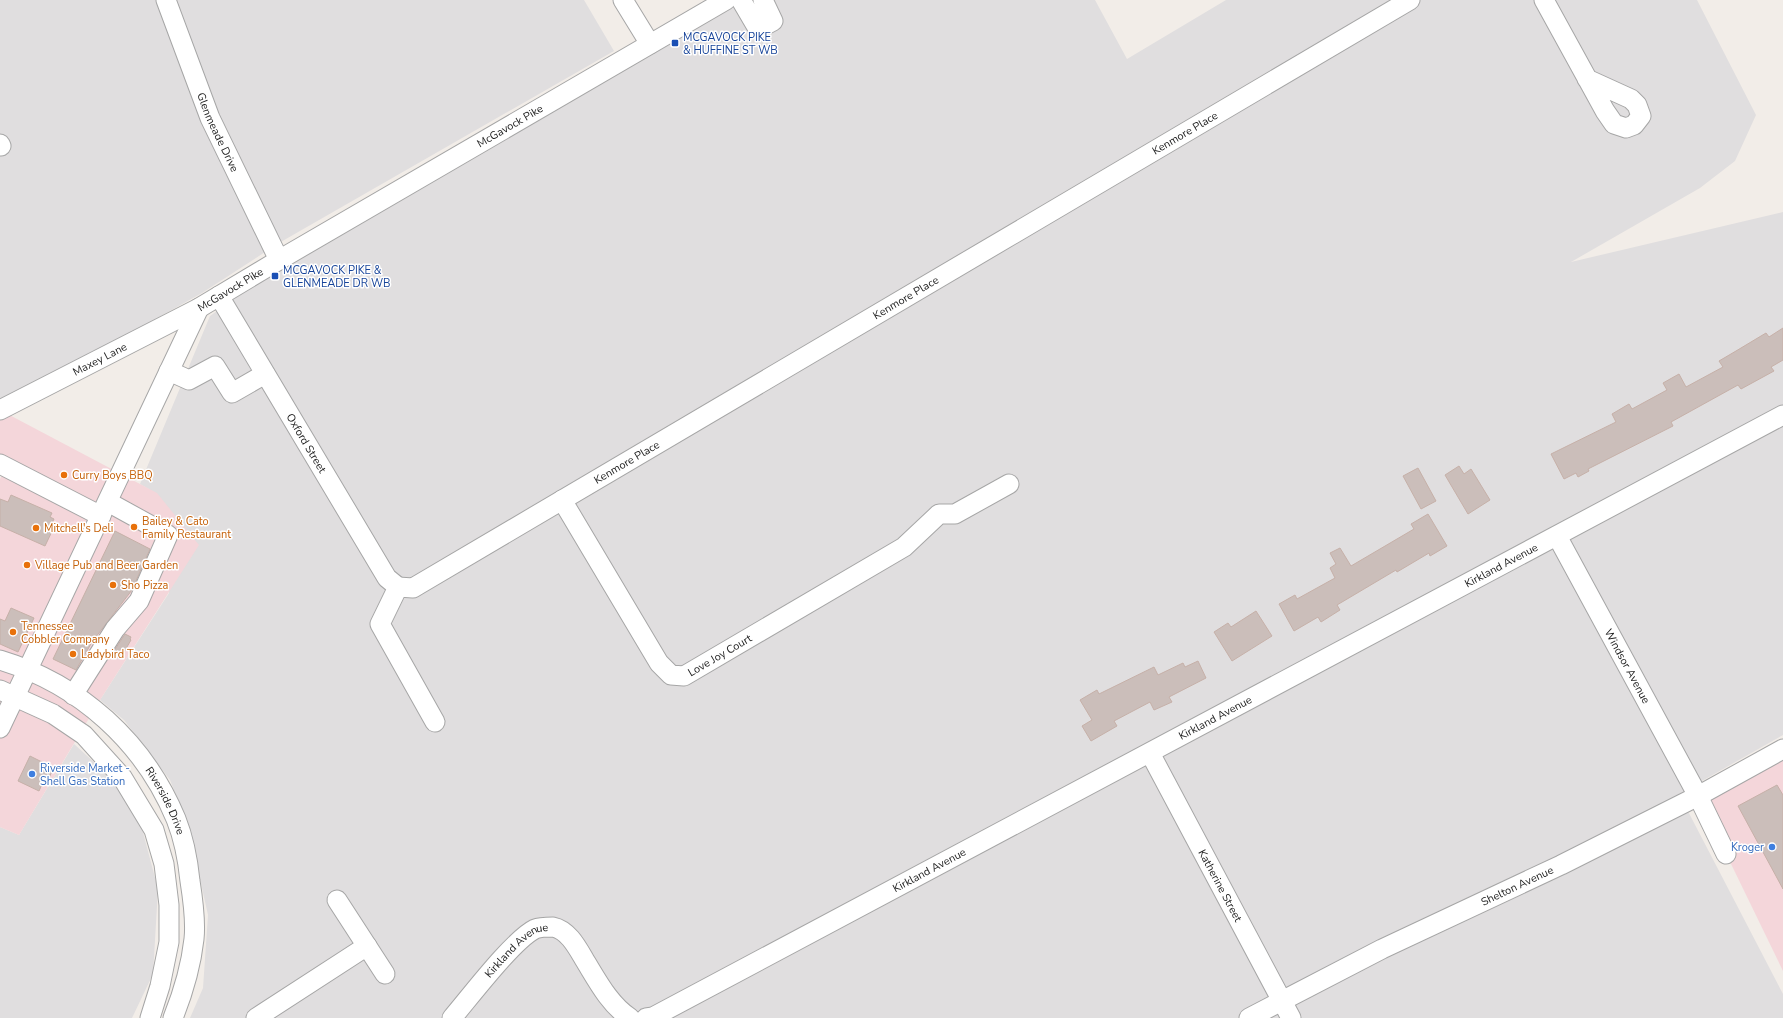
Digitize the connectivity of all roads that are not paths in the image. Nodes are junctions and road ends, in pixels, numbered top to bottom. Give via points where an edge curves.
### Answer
1 (166, 0) edge
2 (623, 0) edge
3 (726, 0) edge
4 (741, 0) edge
5 (763, 0) edge
6 (1410, 0) edge
7 (1544, 0) edge
8 (650, 44) junction
9 (1586, 79) dead end
10 (279, 260) junction
11 (219, 296) junction
12 (199, 308) junction
13 (169, 372) junction
14 (265, 374) junction
15 (0, 410) edge
16 (1783, 415) edge
17 (0, 464) edge
18 (1009, 484) dead end
19 (562, 500) junction
20 (104, 509) junction
21 (1557, 536) junction
22 (398, 587) junction
23 (0, 660) edge
24 (29, 669) junction
25 (8, 693) edge
26 (73, 695) junction
27 (435, 722) dead end
28 (0, 728) edge
29 (1783, 749) edge
30 (1150, 753) junction
31 (1698, 796) junction
32 (1726, 854) dead end
33 (337, 900) dead end
34 (367, 946) junction
35 (385, 974) dead end
36 (1282, 1000) junction
37 (150, 1018) edge
38 (173, 1018) edge
39 (256, 1018) edge
40 (452, 1018) edge
41 (630, 1018) edge
42 (646, 1018) edge
43 (1248, 1018) edge
44 (1291, 1018) edge

1 - 10 street, Glenmeade Drive via 210,118
2 - 8 street
3 - 8 street, McGavock Pike
4 - 5 street via 758,29 773,20
6 - 19 street, Kenmore Place
7 - 9 street
8 - 10 street, McGavock Pike
10 - 11 street, McGavock Pike
11 - 12 street, McGavock Pike
11 - 14 street, Oxford Street
12 - 13 street, McGavock Pike
12 - 15 street, Maxey Lane
13 - 14 street via 189,380 215,366 232,393
13 - 20 street, McGavock Pike
14 - 22 street, Oxford Street via 387,578
16 - 21 street, Kirkland Avenue
17 - 20 street
18 - 19 street, Love Joy Court via 955,514 939,514 904,547 684,676 671,675 659,663
19 - 22 street, Kenmore Place via 413,588
20 - 24 street, McGavock Pike
20 - 26 street via 168,535 139,601 115,629
21 - 30 street, Kirkland Avenue
21 - 31 street, Windsor Avenue
22 - 27 street via 380,624
23 - 24 street, Riverside Drive
24 - 25 street, McGavock Pike
24 - 26 street, Riverside Drive
25 - 28 street, McGavock Pike
25 - 37 street, Riverside Drive via 53,714 84,735 122,777 154,830 164,864 169,905 169,942
26 - 38 street, Riverside Drive via 83,700 120,731 148,767 177,821 188,862 194,938 187,977
29 - 31 street, Shelton Avenue
30 - 36 street, Katherine Street
30 - 42 street, Kirkland Avenue
31 - 32 street, Windsor Avenue
31 - 36 street, Shelton Avenue via 1561,865 1382,948
33 - 34 street
34 - 35 street
34 - 39 street
36 - 43 street, Shelton Avenue
36 - 44 street, Katherine Street
40 - 41 street, Kirkland Avenue via 517,942 535,930 553,927 574,943 619,1010

